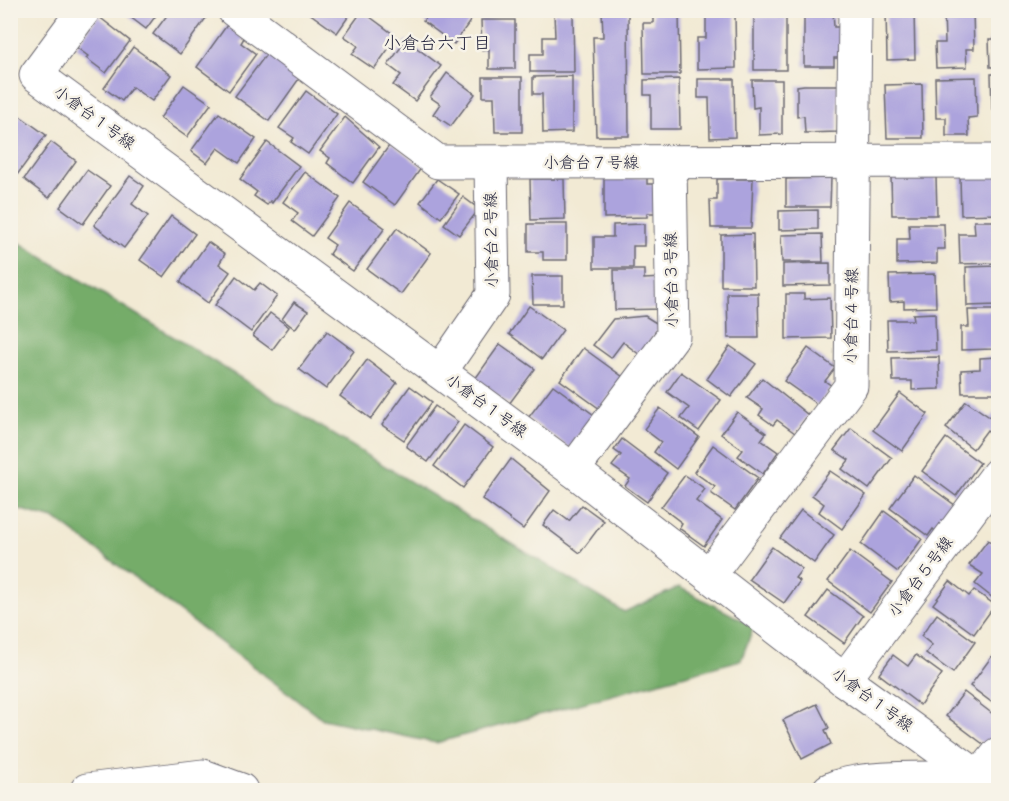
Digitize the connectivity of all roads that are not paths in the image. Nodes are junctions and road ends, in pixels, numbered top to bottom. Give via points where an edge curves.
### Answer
1 (84, 10) edge
2 (234, 10) edge
3 (855, 10) edge
4 (999, 161) edge
5 (491, 163) junction
6 (853, 163) junction
7 (670, 164) junction
8 (440, 372) junction
9 (573, 470) junction
10 (999, 474) edge
11 (709, 575) junction
12 (844, 680) junction
13 (991, 774) edge
14 (87, 790) edge
15 (241, 790) edge
16 (830, 790) edge

1 - 8 street, 小倉台１号線 via 36,75
2 - 5 street, 小倉台７号線 via 438,162
3 - 6 street, 小倉台４号線
4 - 6 street, 小倉台７号線
5 - 7 street, 小倉台７号線
5 - 8 street, 小倉台２号線 via 493,296
6 - 7 street, 小倉台７号線
6 - 11 street, 小倉台４号線 via 851,386
7 - 9 street, 小倉台３号線 via 673,336
8 - 9 street, 小倉台１号線
9 - 11 street, 小倉台１号線
10 - 12 street, 小倉台５号線
11 - 12 street, 小倉台１号線
12 - 13 street, 小倉台１号線
13 - 16 street via 865,782
14 - 15 street via 203,776

